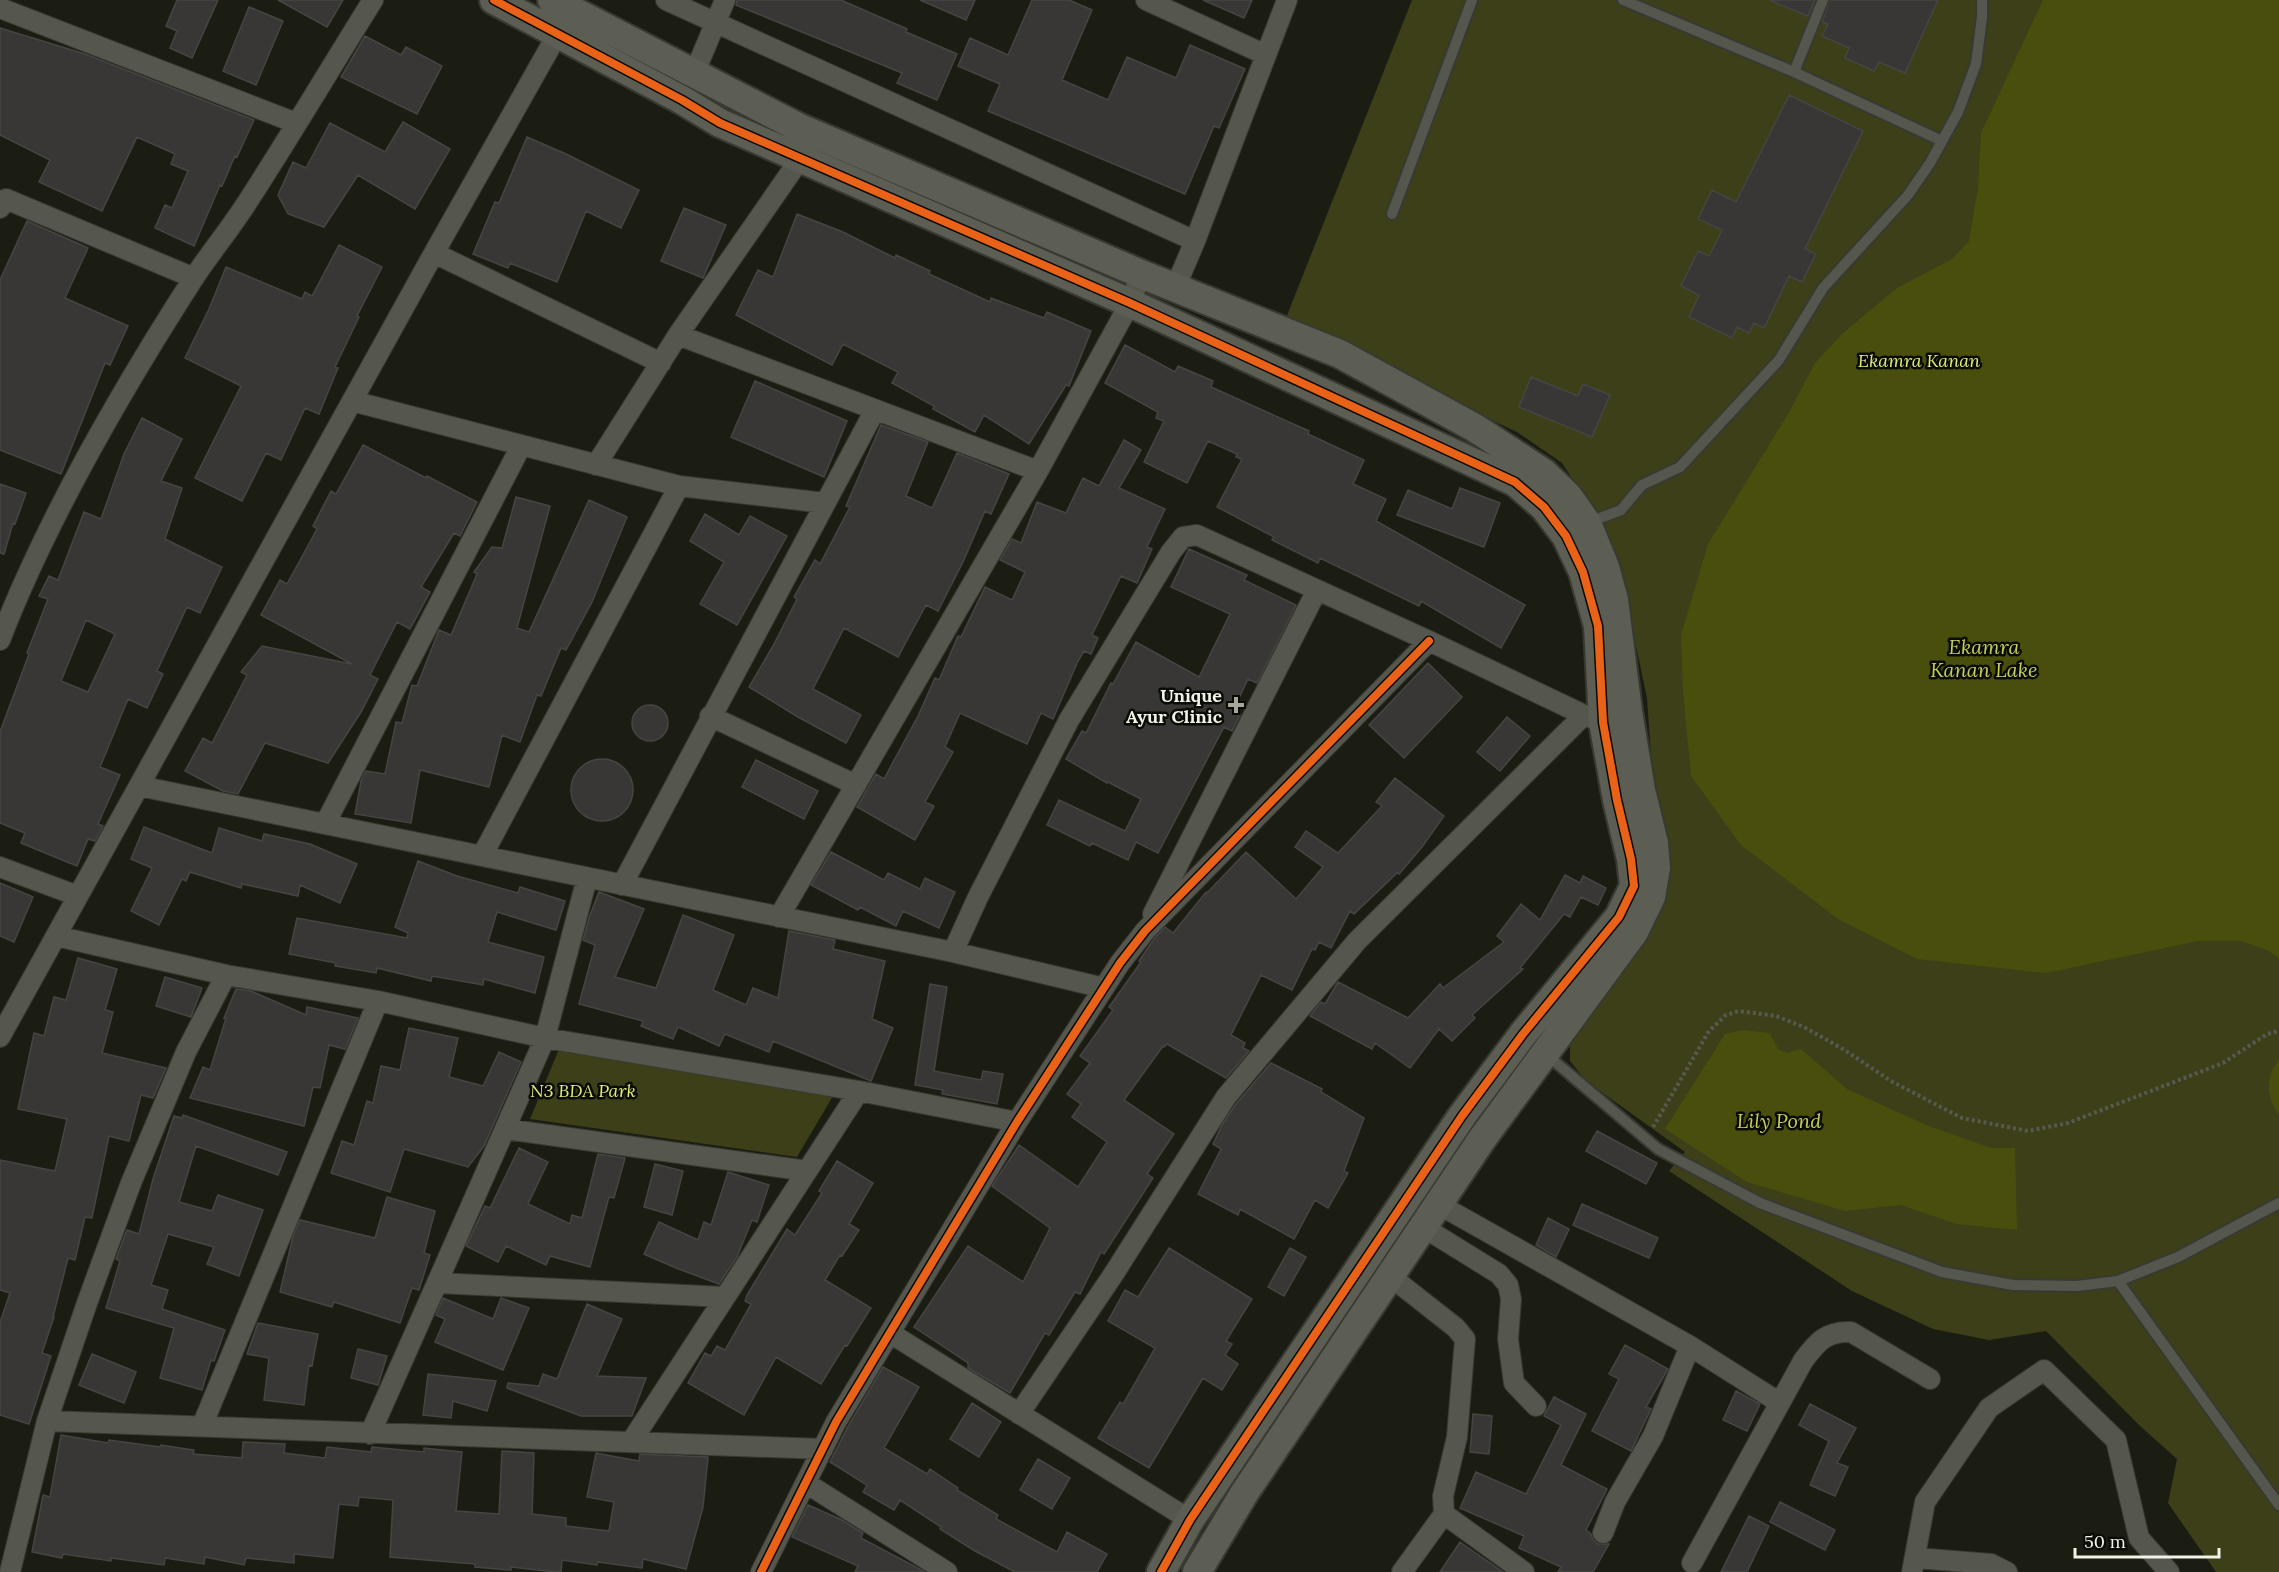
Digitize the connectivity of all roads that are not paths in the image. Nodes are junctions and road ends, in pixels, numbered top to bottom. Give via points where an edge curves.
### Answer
1 (373, 0) edge
2 (494, 0) edge
3 (552, 0) edge
4 (666, 0) edge
5 (724, 0) edge
6 (1146, 0) edge
7 (1287, 0) edge
8 (1472, 0) edge
9 (1623, 0) edge
10 (1823, 0) edge
11 (1982, 0) edge
12 (0, 8) edge
13 (715, 23) junction
14 (557, 35) junction
15 (620, 37) junction
16 (1266, 55) junction
17 (606, 61) junction
18 (1794, 72) junction
19 (694, 74) junction
20 (296, 123) junction
21 (1942, 141) junction
22 (800, 159) junction
23 (2, 201) edge
24 (1392, 214) dead end
25 (1195, 240) junction
26 (434, 253) junction
27 (1141, 274) junction
28 (194, 278) junction
29 (1175, 288) junction
30 (1130, 303) junction
31 (678, 335) junction
32 (662, 363) junction
33 (352, 401) junction
34 (875, 410) junction
35 (521, 446) junction
36 (596, 465) junction
37 (1038, 471) junction
38 (679, 486) junction
39 (825, 503) junction
40 (1587, 524) junction
41 (1317, 590) junction
42 (0, 640) edge
43 (1429, 641) junction
44 (710, 716) junction
45 (1594, 719) junction
46 (856, 785) junction
47 (139, 786) junction
48 (325, 824) junction
49 (482, 856) junction
50 (0, 867) edge
51 (587, 878) junction
52 (622, 885) junction
53 (78, 896) junction
54 (779, 917) junction
55 (1145, 930) junction
56 (56, 936) junction
57 (953, 952) junction
58 (226, 975) junction
59 (1104, 988) junction
60 (378, 1001) junction
61 (0, 1037) edge
62 (545, 1038) junction
63 (1534, 1044) junction
64 (859, 1091) junction
65 (1017, 1122) junction
66 (506, 1129) junction
67 (807, 1171) junction
68 (2279, 1203) edge
69 (1430, 1215) junction
70 (1390, 1276) junction
71 (2118, 1281) junction
72 (437, 1283) junction
73 (725, 1297) junction
74 (890, 1333) junction
75 (1690, 1346) junction
76 (1930, 1379) dead end
77 (1780, 1402) junction
78 (1536, 1406) dead end
79 (1019, 1414) junction
80 (47, 1420) junction
81 (202, 1426) junction
82 (370, 1434) junction
83 (631, 1442) junction
84 (823, 1449) junction
85 (806, 1483) junction
86 (2279, 1505) edge
87 (1444, 1514) junction
88 (1190, 1520) junction
89 (1603, 1533) dead end
90 (1692, 1563) dead end
91 (1914, 1565) edge
92 (1503, 1566) edge
93 (1202, 1570) edge
94 (10, 1572) edge
95 (761, 1572) edge
96 (947, 1572) edge
97 (1161, 1572) edge
98 (1402, 1572) edge
99 (1524, 1572) edge
100 (2007, 1572) edge
101 (2169, 1572) edge

1 - 20 street
2 - 14 street
3 - 15 street
4 - 13 street
5 - 13 street
6 - 16 street
7 - 16 street
8 - 24 lane
9 - 18 lane
10 - 18 lane
11 - 21 lane via 1976,64
12 - 20 street
13 - 19 street
13 - 25 street
14 - 17 street
14 - 26 street
15 - 17 street
15 - 19 street
16 - 25 street
17 - 22 street via 720,123
18 - 21 lane
19 - 27 street via 798,128
20 - 28 street via 247,203
21 - 40 lane via 1908,195 1822,288 1779,360 1680,467 1642,485 1620,510
22 - 30 street
22 - 31 street
23 - 28 street
25 - 29 street
26 - 32 street
26 - 33 street
27 - 29 street
27 - 30 street
28 - 42 street via 130,380 71,488 18,594
29 - 40 street via 1340,354 1475,428 1544,473 1568,496
30 - 37 street
30 - 45 street via 1515,482 1545,507 1566,536 1583,572 1595,615 1601,671
31 - 32 street
31 - 34 street
32 - 36 street
33 - 35 street
33 - 47 street
34 - 37 street
34 - 39 street
35 - 36 street
35 - 48 street
36 - 38 street
37 - 46 street
38 - 39 street
38 - 49 street
39 - 44 street
40 - 63 street via 1614,600 1656,868 1651,897 1634,932
41 - 43 street
41 - 55 street
41 - 57 street via 1197,535 1183,537 1069,720
43 - 45 street
43 - 55 street
44 - 46 street
44 - 52 street
45 - 63 street via 1617,800 1634,886 1619,917
45 - 79 street via 1357,941 1226,1097
46 - 54 street
47 - 48 street
47 - 53 street
48 - 49 street
49 - 51 street
50 - 53 street
51 - 52 street
51 - 62 street
52 - 54 street
53 - 56 street
54 - 57 street
55 - 59 street
56 - 58 street
56 - 61 street
57 - 59 street
58 - 60 street
58 - 80 street via 186,1052 132,1183
59 - 65 street
60 - 62 street
60 - 81 street
62 - 64 street
62 - 66 street
63 - 69 street via 1482,1138
63 - 71 lane via 1658,1149 1760,1203 1942,1272 2013,1285 2077,1286
63 - 88 street via 1462,1116
64 - 65 street
64 - 67 street
65 - 74 street
66 - 67 street
66 - 72 street
67 - 73 street
68 - 71 lane via 2178,1257
69 - 70 street
69 - 75 street
69 - 78 street via 1508,1286 1508,1339 1514,1383
70 - 87 street via 1465,1339 1456,1437 1443,1496
70 - 93 street via 1245,1492
71 - 86 lane
72 - 73 street
72 - 82 street
73 - 83 street
74 - 79 street
74 - 84 street
75 - 77 street
75 - 89 street via 1653,1436 1615,1502
76 - 77 street via 1851,1332 1841,1332 1820,1339 1803,1360
77 - 90 street
79 - 88 street
80 - 81 street
80 - 94 street
81 - 82 street
82 - 83 street
83 - 84 street
84 - 85 street
85 - 95 street
85 - 96 street
87 - 92 street
87 - 98 street
88 - 97 street
91 - 100 street via 1991,1564
91 - 101 street via 1925,1502 1989,1408 2044,1370 2116,1440 2139,1538
92 - 99 street

